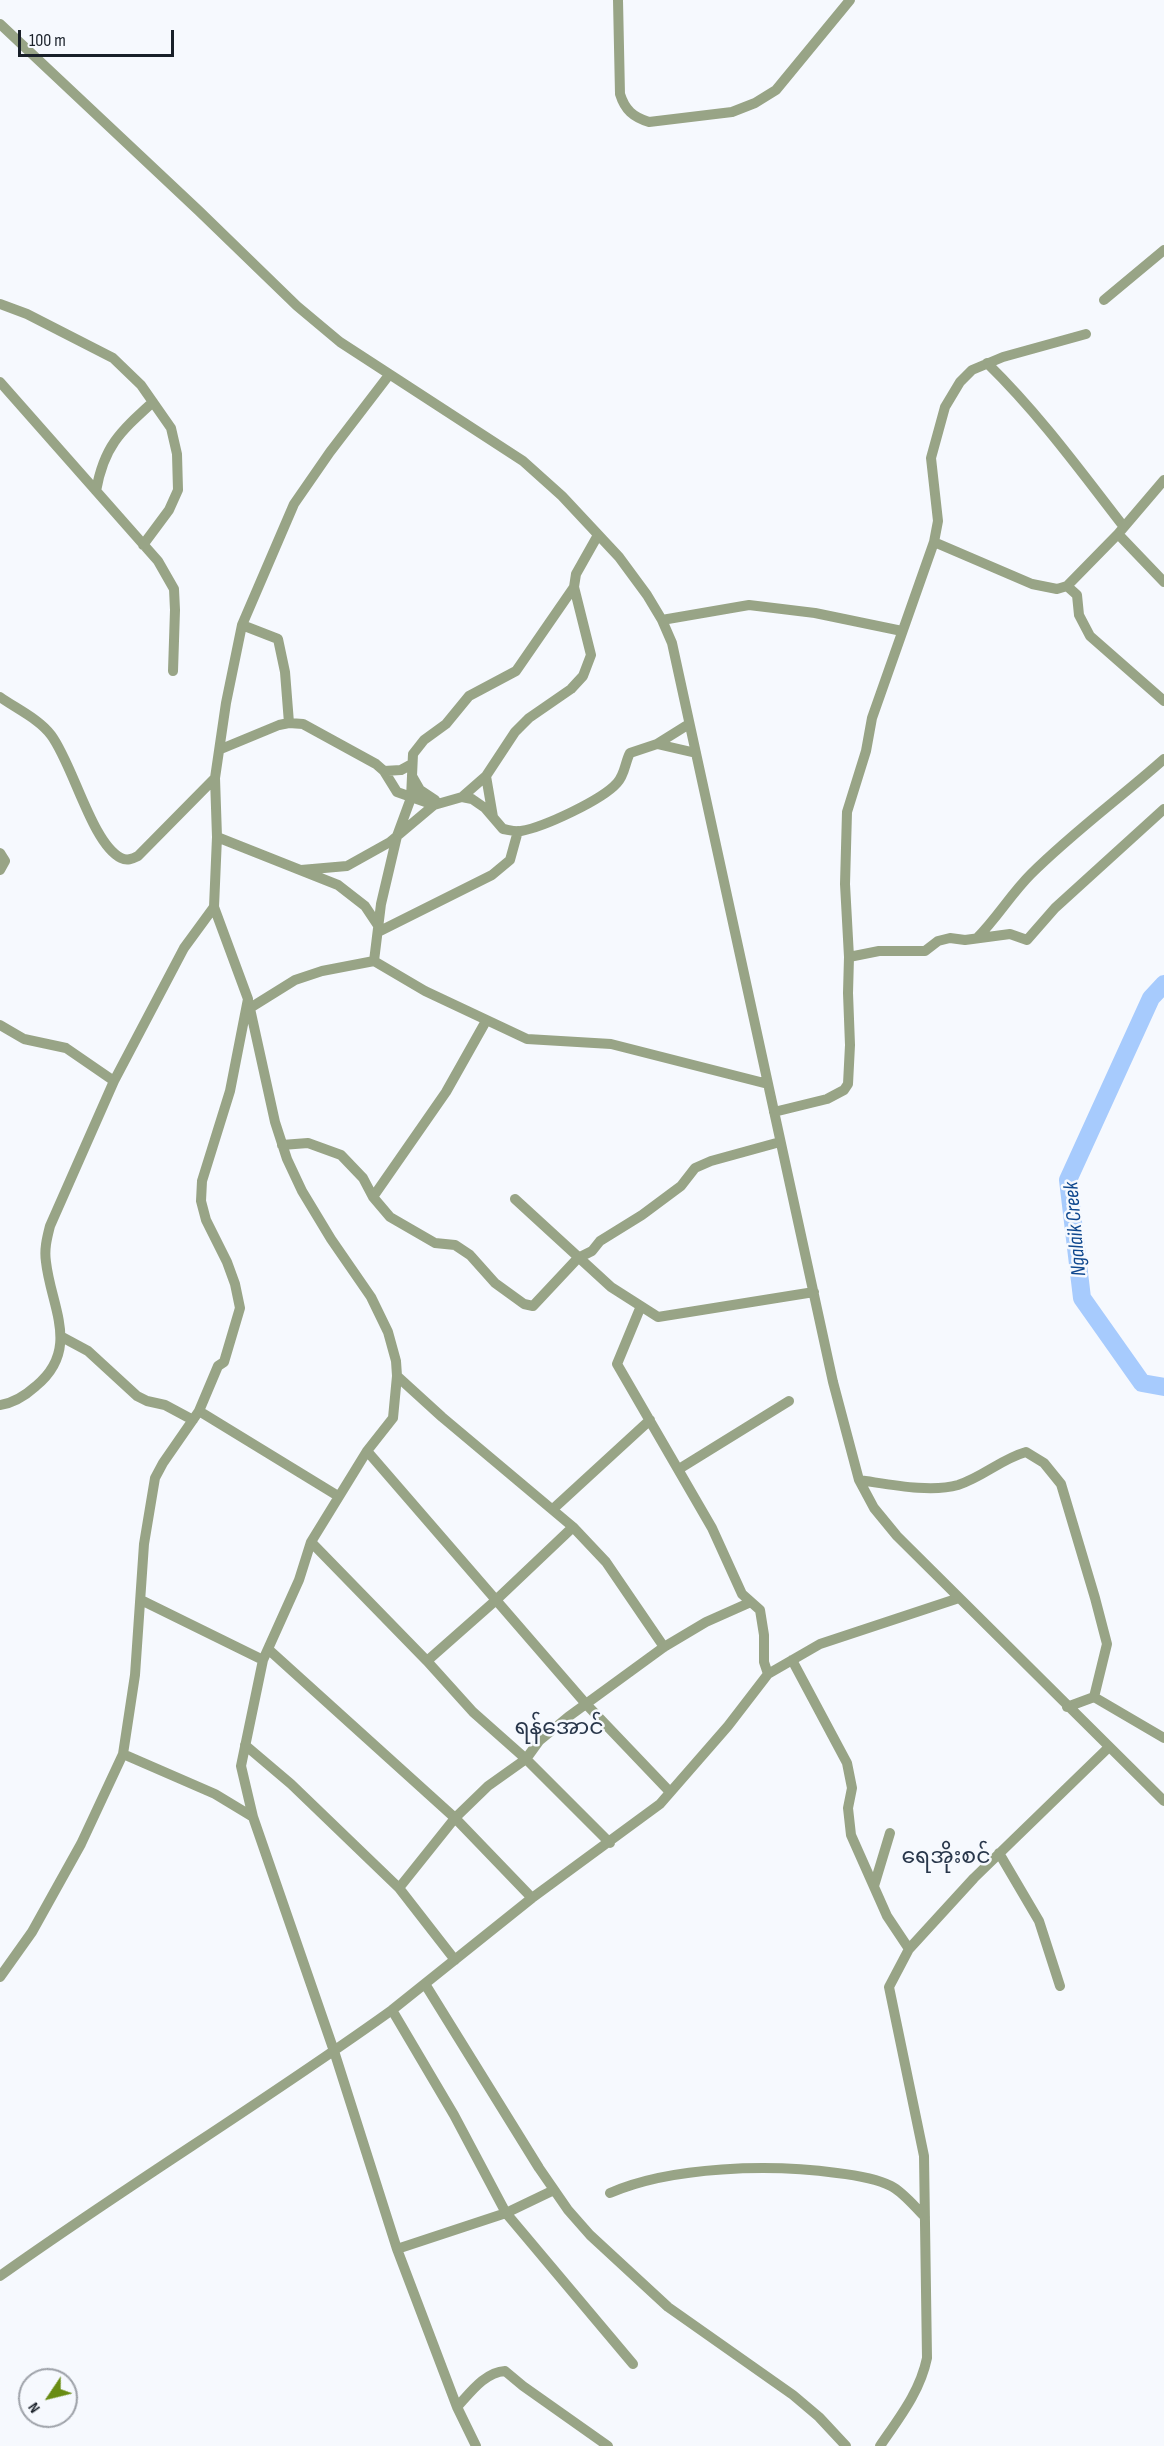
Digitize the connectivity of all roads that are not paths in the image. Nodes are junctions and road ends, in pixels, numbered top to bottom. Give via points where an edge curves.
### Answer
1 (618, 0) edge
2 (850, 0) edge
3 (0, 24) edge
4 (1164, 250) edge
5 (1104, 300) dead end
6 (0, 304) edge
7 (1086, 334) dead end
8 (987, 363) junction
9 (389, 375) junction
10 (0, 382) edge
11 (153, 402) junction
12 (1164, 480) edge
13 (96, 491) junction
14 (1121, 530) junction
15 (598, 535) junction
16 (934, 542) junction
17 (143, 545) junction
18 (1164, 582) edge
19 (1067, 586) junction
20 (574, 587) junction
21 (662, 620) junction
22 (242, 625) junction
23 (902, 631) junction
24 (173, 671) dead end
25 (0, 697) edge
26 (1164, 701) edge
27 (289, 723) junction
28 (689, 724) junction
29 (657, 744) junction
30 (221, 749) junction
31 (696, 753) junction
32 (1164, 759) edge
33 (412, 764) junction
34 (384, 771) junction
35 (412, 776) junction
36 (486, 776) junction
37 (215, 778) junction
38 (462, 797) junction
39 (411, 798) junction
40 (439, 803) junction
41 (1164, 809) edge
42 (493, 819) junction
43 (518, 831) junction
44 (397, 836) junction
45 (217, 837) junction
46 (0, 853) edge
47 (0, 870) edge
48 (302, 870) junction
49 (214, 908) junction
50 (378, 929) junction
51 (977, 938) junction
52 (849, 957) junction
53 (374, 961) junction
54 (249, 1003) junction
55 (486, 1021) junction
56 (0, 1026) edge
57 (114, 1081) junction
58 (768, 1084) junction
59 (774, 1112) junction
60 (780, 1142) junction
61 (282, 1145) junction
62 (373, 1197) junction
63 (514, 1199) dead end
64 (578, 1258) junction
65 (814, 1292) junction
66 (641, 1306) junction
67 (62, 1337) junction
68 (397, 1376) junction
69 (789, 1401) dead end
70 (0, 1405) edge
71 (196, 1416) junction
72 (650, 1420) junction
73 (367, 1451) junction
74 (679, 1469) junction
75 (859, 1480) junction
76 (338, 1496) junction
77 (553, 1509) junction
78 (573, 1527) junction
79 (311, 1542) junction
80 (959, 1598) junction
81 (141, 1600) junction
82 (495, 1601) junction
83 (751, 1602) junction
84 (664, 1647) junction
85 (268, 1649) junction
86 (263, 1660) junction
87 (427, 1660) junction
88 (792, 1660) junction
89 (768, 1674) junction
90 (1094, 1697) junction
91 (585, 1704) junction
92 (1067, 1707) junction
93 (1164, 1738) edge
94 (245, 1745) junction
95 (1109, 1747) junction
96 (123, 1754) junction
97 (526, 1759) junction
98 (670, 1792) junction
99 (1164, 1801) edge
100 (253, 1816) junction
101 (455, 1818) junction
102 (890, 1833) dead end
103 (610, 1843) junction
104 (999, 1853) junction
105 (874, 1886) junction
106 (399, 1888) junction
107 (532, 1899) junction
108 (909, 1949) junction
109 (454, 1960) junction
110 (0, 1977) edge
111 (425, 1984) junction
112 (1060, 1986) dead end
113 (392, 2010) junction
114 (334, 2051) junction
115 (554, 2190) junction
116 (610, 2193) dead end
117 (507, 2212) junction
118 (925, 2217) junction
119 (397, 2249) junction
120 (0, 2276) edge
121 (633, 2364) dead end
122 (457, 2408) junction
123 (476, 2446) edge
124 (608, 2446) edge
125 (846, 2446) edge
126 (880, 2446) edge

1 - 2 street via 620,94 624,106 637,118 649,122 732,112 755,103 776,90
3 - 9 street via 297,306
4 - 5 street
6 - 11 street via 113,358
7 - 8 street
8 - 14 street via 1059,441
8 - 16 street via 960,382 945,407 931,458 938,520
9 - 15 street via 523,460
9 - 22 street via 294,504
10 - 13 street
11 - 13 street via 126,426 108,450
11 - 17 street via 171,428 177,454 178,490 169,510
12 - 14 street
13 - 17 street
14 - 18 street
14 - 19 street
15 - 20 street via 576,574
15 - 21 street via 619,557
16 - 19 street via 1032,584 1058,589
16 - 23 street
17 - 24 street via 158,561 174,589
19 - 26 street via 1077,595 1078,615 1090,636
20 - 33 street via 516,671 468,696 446,724 412,754
20 - 36 street via 591,655 583,676 515,732
21 - 23 street via 749,605 815,613
21 - 28 street via 672,643
22 - 27 street via 278,639
22 - 30 street
23 - 52 street via 872,718 847,812
25 - 37 street via 52,736 102,840 120,858 138,856
27 - 30 street
27 - 34 street via 303,724
28 - 29 street
28 - 31 street
29 - 31 street
29 - 43 street via 630,753 621,778 603,795 537,827
30 - 37 street
31 - 58 street
32 - 51 street via 1031,873
33 - 34 street via 401,770
33 - 35 street
34 - 39 street via 397,792
35 - 39 street
35 - 40 street via 426,795
36 - 38 street
36 - 42 street
37 - 45 street
38 - 40 street
38 - 42 street via 472,799
39 - 40 street
39 - 44 street
40 - 44 street
41 - 51 street via 1055,908 1027,940 1010,934
42 - 43 street via 502,829
43 - 50 street via 510,860 492,875
44 - 48 street via 347,866
44 - 50 street
45 - 48 street
45 - 49 street
46 - 47 street via 5,861
48 - 50 street via 355,896
49 - 54 street
49 - 57 street via 184,948
50 - 53 street
51 - 52 street via 938,941 925,951 879,951
52 - 59 street via 848,1084 827,1099
53 - 54 street via 295,980
53 - 55 street
54 - 61 street
54 - 71 street via 230,1091 202,1181 201,1201 235,1284 240,1308 224,1362 218,1366
55 - 58 street via 527,1040 611,1044
55 - 62 street via 446,1092
56 - 57 street via 24,1039 66,1048
57 - 67 street via 50,1226 45,1246
58 - 59 street
59 - 60 street
60 - 64 street via 695,1168 681,1186
60 - 65 street
61 - 62 street via 308,1143 341,1155 363,1178
61 - 68 street via 302,1191 371,1297 388,1332
62 - 64 street via 403,1227 435,1243 455,1245 470,1255 495,1283 524,1304 533,1306
63 - 64 street
64 - 66 street via 611,1287
65 - 66 street via 665,1317
65 - 75 street
66 - 72 street via 616,1364
67 - 70 street via 56,1361 42,1382 24,1396
67 - 71 street via 101,1362 137,1396
68 - 73 street via 393,1418
68 - 77 street
69 - 74 street
71 - 76 street
71 - 81 street via 156,1478 144,1545
72 - 74 street
72 - 77 street
73 - 76 street
73 - 82 street
74 - 83 street via 742,1594
75 - 80 street via 874,1508 897,1536
75 - 90 street via 918,1488 958,1485 1010,1456 1026,1452 1044,1463 1061,1484 1107,1644
76 - 79 street
77 - 78 street
78 - 82 street
78 - 84 street via 606,1562
79 - 85 street via 299,1580
79 - 87 street
80 - 88 street via 820,1644
80 - 92 street
81 - 86 street
81 - 96 street
82 - 87 street
82 - 91 street
83 - 84 street
83 - 89 street via 760,1610
84 - 91 street
85 - 86 street
85 - 101 street
86 - 94 street
87 - 97 street via 473,1712
88 - 89 street
88 - 105 street via 847,1763 852,1788 848,1808 851,1835
89 - 98 street
90 - 92 street
90 - 93 street
91 - 97 street via 539,1741
91 - 98 street
92 - 95 street
94 - 100 street via 241,1766
94 - 106 street
95 - 99 street
95 - 104 street
96 - 100 street via 215,1794
96 - 110 street via 54,1893
97 - 101 street via 488,1786
97 - 103 street
98 - 103 street
100 - 114 street
101 - 106 street
101 - 107 street
102 - 105 street
103 - 107 street
104 - 108 street
104 - 112 street via 1039,1921
105 - 108 street via 887,1916
106 - 109 street
107 - 109 street
108 - 118 street via 889,1987 924,2156
109 - 111 street
111 - 113 street
111 - 115 street
113 - 114 street
113 - 117 street
114 - 119 street
114 - 120 street
115 - 117 street
115 - 125 street via 590,2235 668,2307 793,2395
116 - 118 street via 671,2176 758,2167 806,2169 857,2176 892,2186
117 - 119 street
117 - 121 street
118 - 126 street via 927,2358 914,2396
119 - 122 street
122 - 123 street
122 - 124 street via 488,2376 505,2371

